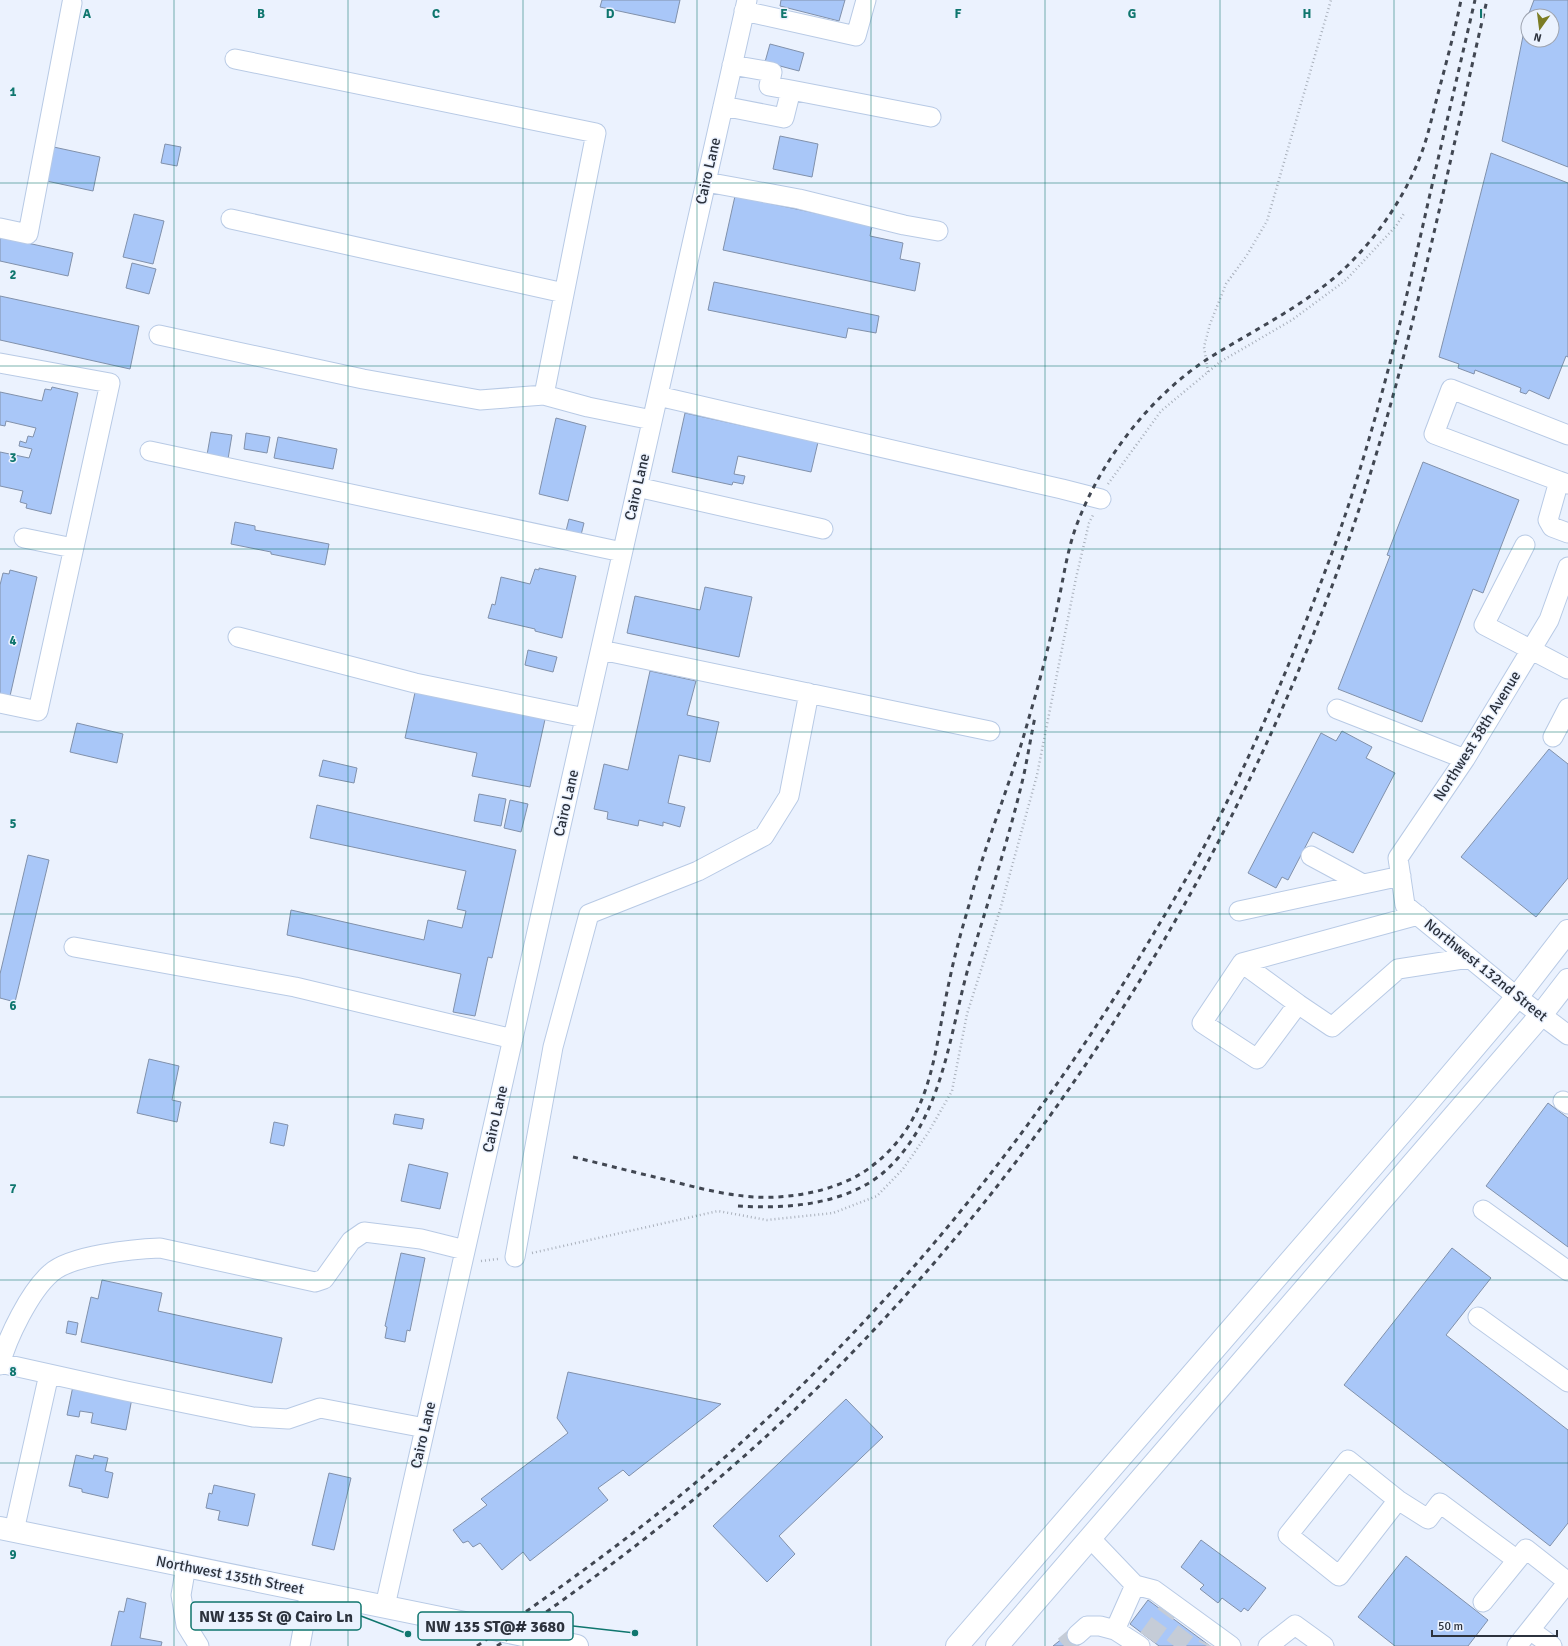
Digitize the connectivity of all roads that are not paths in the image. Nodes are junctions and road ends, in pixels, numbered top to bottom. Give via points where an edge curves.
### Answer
1 (866, 0) edge
2 (72, 3) dead end
3 (746, 6) edge
4 (235, 59) dead end
5 (732, 65) junction
6 (791, 90) junction
7 (723, 106) junction
8 (931, 117) dead end
9 (706, 182) junction
10 (231, 219) dead end
11 (0, 228) edge
12 (938, 231) dead end
13 (564, 293) junction
14 (159, 335) dead end
15 (0, 363) edge
16 (544, 395) junction
17 (658, 396) junction
18 (652, 420) junction
19 (1567, 433) edge
20 (150, 451) dead end
21 (1564, 482) edge
22 (637, 487) junction
23 (1101, 499) road end
24 (823, 529) dead end
25 (1568, 533) edge
26 (24, 538) dead end
27 (1525, 545) dead end
28 (73, 548) junction
29 (622, 552) junction
30 (1568, 567) edge
31 (238, 637) dead end
32 (600, 650) junction
33 (1531, 650) junction
34 (1568, 668) edge
35 (809, 693) junction
36 (0, 703) edge
37 (1568, 708) edge
38 (1337, 710) dead end
39 (585, 718) junction
40 (990, 731) dead end
41 (1553, 737) dead end
42 (1465, 759) junction
43 (1311, 856) dead end
44 (1401, 876) junction
45 (1363, 884) junction
46 (1411, 910) junction
47 (1239, 911) dead end
48 (1568, 931) edge
49 (74, 946) dead end
50 (1469, 958) junction
51 (1242, 963) junction
52 (1568, 980) edge
53 (1517, 997) junction
54 (1298, 1004) junction
55 (1541, 1016) junction
56 (1568, 1035) edge
57 (513, 1039) junction
58 (1483, 1210) dead end
59 (464, 1255) junction
60 (515, 1257) road end
61 (1568, 1271) edge
62 (1478, 1317) dead end
63 (0, 1364) edge
64 (49, 1374) junction
65 (1568, 1382) edge
66 (425, 1428) junction
67 (1398, 1500) junction
68 (7, 1529) edge
69 (1090, 1538) junction
70 (1518, 1560) junction
71 (186, 1566) junction
72 (1568, 1582) edge
73 (1135, 1584) junction
74 (310, 1591) junction
75 (1483, 1602) dead end
76 (385, 1606) junction
77 (1114, 1630) junction
78 (1530, 1630) junction
79 (1077, 1635) tunnel mouth
80 (1143, 1643) edge
81 (1313, 1643) edge
82 (199, 1646) edge
83 (300, 1646) edge
84 (577, 1646) edge
85 (957, 1646) edge
86 (997, 1646) edge
87 (1231, 1646) edge
88 (1268, 1646) edge
89 (1517, 1646) edge
90 (1552, 1646) edge

1 - 3 street via 856,36
2 - 11 street via 28,234
3 - 5 street, Cairo Lane
4 - 13 street via 596,133
5 - 6 street via 772,72 769,86
5 - 7 street, Cairo Lane
6 - 7 street via 784,118
6 - 8 street
7 - 9 street, Cairo Lane
9 - 12 street
9 - 17 street, Cairo Lane
10 - 13 street
13 - 16 street
14 - 16 street via 363,379 480,400
15 - 28 street via 110,383
16 - 18 street
17 - 18 street, Cairo Lane
17 - 23 street
18 - 22 street, Cairo Lane
19 - 21 street via 1451,389 1434,434
20 - 29 street
21 - 25 street via 1548,520 1552,526
22 - 24 street
22 - 29 street, Cairo Lane
26 - 28 street
27 - 33 street via 1484,625
28 - 36 street via 38,711
29 - 32 street, Cairo Lane
30 - 33 street, Northwest 38th Avenue via 1549,620
31 - 39 street via 415,683
32 - 35 street
32 - 39 street, Cairo Lane
33 - 34 street
33 - 42 street, Northwest 38th Avenue
35 - 40 street
35 - 60 street via 789,796 764,836 698,872 589,914 553,1047
37 - 41 street
38 - 42 street
39 - 57 street, Cairo Lane
42 - 44 street, Northwest 38th Avenue via 1398,858
43 - 45 street
44 - 45 street
44 - 46 street, Northwest 38th Avenue
45 - 47 street
46 - 50 street, Northwest 132nd Street
46 - 51 street
48 - 53 main road
49 - 57 street via 295,987
50 - 53 street, Northwest 132nd Street
50 - 54 street via 1398,969 1332,1027
51 - 54 street
51 - 54 street via 1202,1023 1257,1059
52 - 55 main road
53 - 55 street, Northwest 132nd Street
53 - 85 main road
55 - 56 street, Northwest 132nd Street
55 - 69 main road
57 - 59 street, Cairo Lane
58 - 61 street
59 - 63 street via 421,1239 364,1232 351,1241 324,1279 315,1282 160,1248 134,1249 74,1261 52,1272 37,1290 8,1338
59 - 66 street, Cairo Lane
62 - 65 street
63 - 64 street
64 - 66 street via 253,1417 288,1419 320,1408
64 - 68 street
66 - 76 street, Cairo Lane
67 - 67 street via 1348,1460 1288,1535 1339,1576
67 - 70 street via 1428,1519 1440,1503
68 - 71 main road, Northwest 135th Street
69 - 73 street
69 - 86 main road
70 - 72 street via 1526,1549
70 - 75 street
71 - 74 main road, Northwest 135th Street
71 - 82 street via 181,1595 186,1625
72 - 78 street
73 - 77 street
73 - 87 street via 1154,1590 1170,1608 1191,1624 1212,1639
74 - 76 main road, Northwest 135th Street
74 - 83 street
76 - 84 main road, Northwest 135th Street
77 - 79 street via 1087,1626
77 - 80 street
78 - 89 street
78 - 90 street
81 - 88 street via 1295,1625

